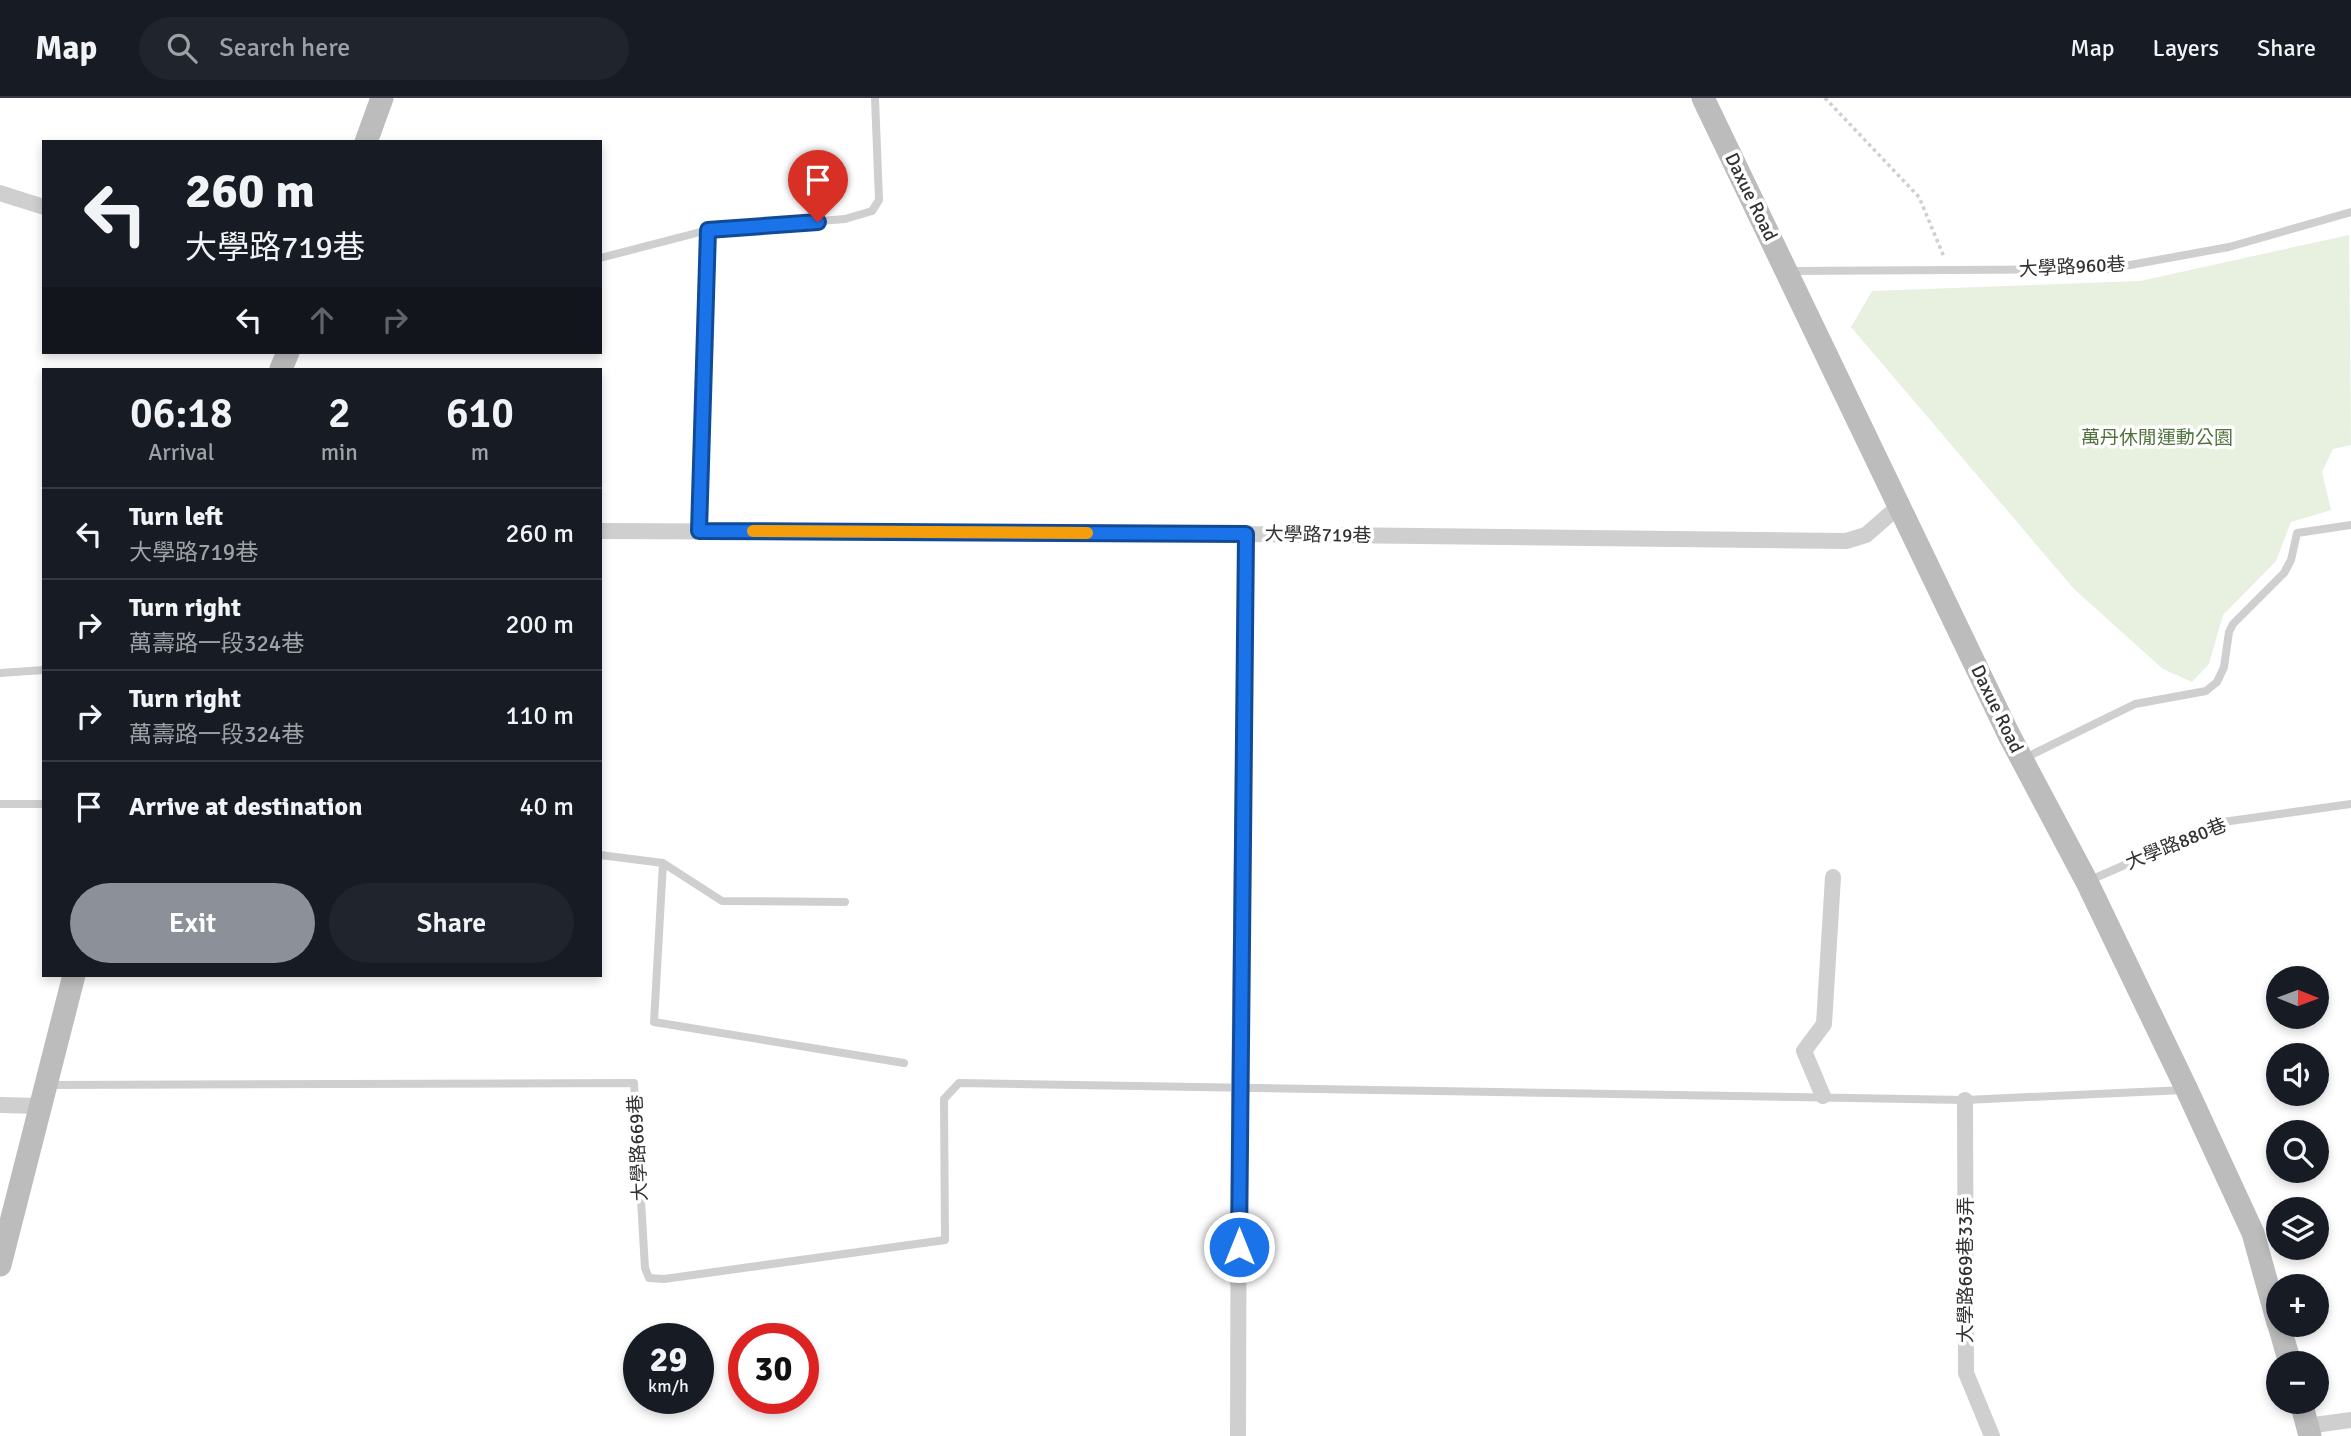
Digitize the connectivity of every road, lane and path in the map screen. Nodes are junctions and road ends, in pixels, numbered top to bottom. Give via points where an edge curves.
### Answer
1 (382, 98) edge
2 (875, 98) edge
3 (1703, 98) edge
4 (1825, 98) edge
5 (367, 140) edge
6 (0, 193) edge
7 (42, 206) edge
8 (2351, 212) edge
9 (708, 230) junction
10 (602, 257) edge
11 (1949, 270) junction
12 (1787, 271) junction
13 (1898, 507) junction
14 (2351, 526) edge
15 (602, 531) edge
16 (699, 531) junction
17 (1246, 534) junction
18 (42, 670) edge
19 (0, 673) edge
20 (2022, 760) junction
21 (0, 804) edge
22 (42, 804) edge
23 (2351, 804) edge
24 (602, 855) edge
25 (663, 863) junction
26 (1833, 877) dead end
27 (2087, 882) junction
28 (845, 902) dead end
29 (73, 977) edge
30 (904, 1063) dead end
31 (1239, 1086) junction
32 (2187, 1090) junction
33 (43, 1095) junction
34 (1823, 1096) junction
35 (1965, 1100) junction
36 (0, 1105) edge
37 (0, 1265) edge
38 (2266, 1278) edge
39 (2304, 1414) edge
40 (2351, 1420) edge
41 (2309, 1431) edge
42 (1238, 1436) edge
43 (1992, 1436) edge

1 - 5 main road
2 - 9 lane via 879,200 872,211 845,219
3 - 12 main road, Daxue Road
4 - 11 path via 1919,198
6 - 7 street
8 - 11 lane, 大學路960巷 via 2229,247 2108,269
9 - 10 lane
9 - 16 lane
11 - 12 lane, 大學路960巷
12 - 13 main road, Daxue Road
13 - 17 street, 大學路719巷 via 1866,535 1846,541
13 - 20 main road, Daxue Road
14 - 20 lane via 2297,533 2284,573 2229,632 2224,667 2206,691 2135,704
15 - 16 street, 大學路719巷
16 - 17 street, 大學路719巷
17 - 31 street
18 - 19 lane
20 - 27 main road, Daxue Road
21 - 22 lane
23 - 27 lane, 大學路880巷 via 2223,822
24 - 25 lane
25 - 28 lane via 722,901
25 - 30 lane via 654,1022
26 - 34 street via 1824,1024 1804,1051
27 - 32 main road, Daxue Road
29 - 33 main road
31 - 33 lane, 大學路669巷 via 959,1083 944,1098 945,1240 664,1279 649,1278 645,1269 634,1083
31 - 34 lane
31 - 42 street
32 - 35 lane
32 - 38 main road, Daxue Road via 2253,1233
33 - 36 street
33 - 37 main road
34 - 35 lane
35 - 43 street, 大學路669巷33弄 via 1966,1373
39 - 41 main road
40 - 41 street

